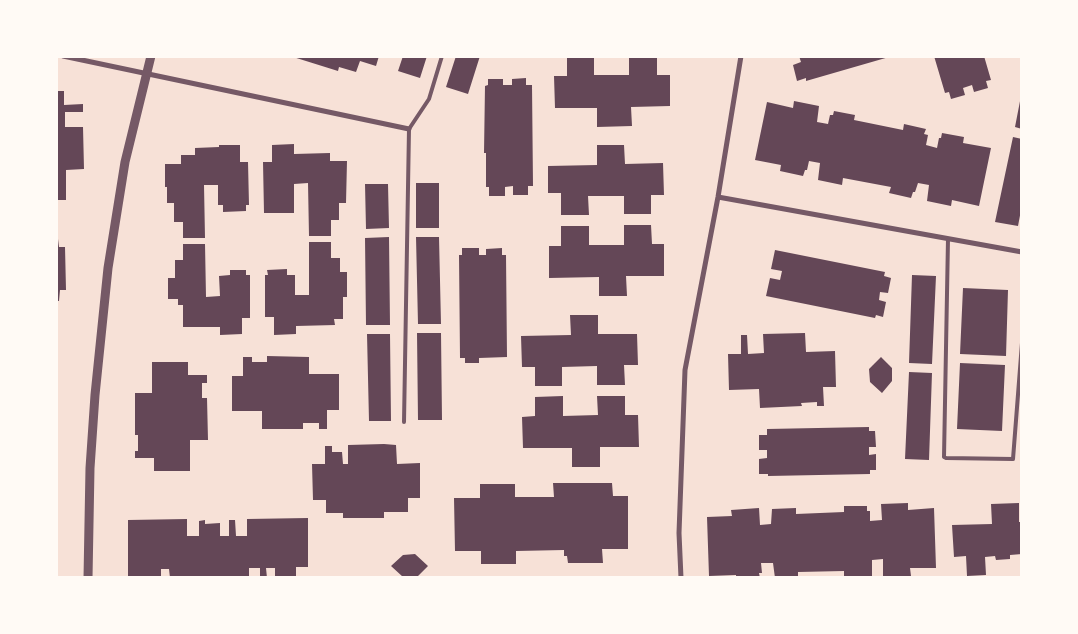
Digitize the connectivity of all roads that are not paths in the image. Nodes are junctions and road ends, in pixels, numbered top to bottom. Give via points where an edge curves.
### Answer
1 (63, 56) edge
2 (151, 56) edge
3 (442, 56) edge
4 (741, 56) edge
5 (147, 73) junction
6 (409, 129) junction
7 (718, 198) junction
8 (948, 239) junction
9 (1022, 252) edge
10 (1022, 343) edge
11 (404, 422) dead end
12 (88, 578) edge
13 (681, 578) edge

1 - 5 street
2 - 5 street
3 - 6 lane via 429,99
4 - 7 street
5 - 6 street
5 - 12 street via 126,162 108,268 90,468
6 - 11 lane
7 - 8 street
7 - 13 street via 686,370 679,533
8 - 9 street
8 - 10 lane via 944,457 1013,459

